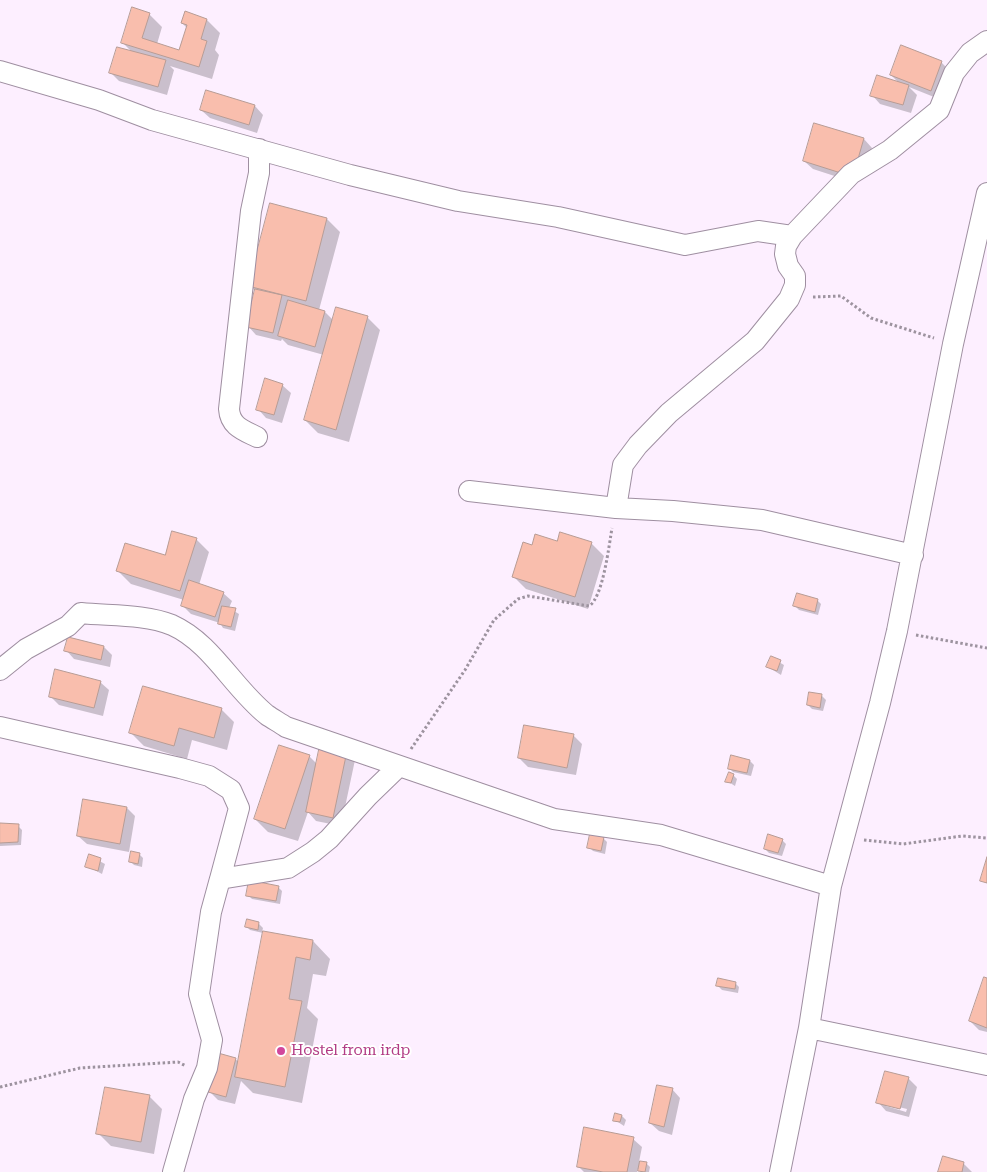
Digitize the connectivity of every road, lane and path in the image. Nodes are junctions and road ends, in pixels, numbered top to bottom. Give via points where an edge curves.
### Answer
1 (987, 41) edge
2 (0, 71) edge
3 (259, 149) junction
4 (987, 193) edge
5 (792, 236) junction
6 (789, 299) junction
7 (953, 344) junction
8 (257, 437) dead end
9 (469, 491) dead end
10 (616, 508) junction
11 (913, 555) junction
12 (897, 631) junction
13 (987, 648) edge
14 (0, 670) edge
15 (0, 727) edge
16 (399, 766) junction
17 (843, 836) junction
18 (987, 838) edge
19 (220, 880) junction
20 (832, 886) junction
21 (809, 1028) junction
22 (987, 1065) edge
23 (204, 1075) junction
24 (0, 1087) edge
25 (173, 1172) edge
26 (780, 1172) edge

1 - 5 street via 970,53 954,74 939,110 890,150 851,174
2 - 3 street via 99,100 152,120
3 - 5 street via 458,201 558,217 685,244 758,231
3 - 8 street via 229,409 229,417 234,424
4 - 7 street
5 - 6 street via 785,254 795,276
6 - 7 path via 841,296 871,318
6 - 10 street via 755,341 669,413 638,445 623,465
7 - 11 street
9 - 10 street
10 - 11 street via 762,520
10 - 16 path via 601,583 593,604 528,596 518,599 494,620 465,670
11 - 12 street
12 - 13 path
12 - 17 street
14 - 16 street via 81,614 148,619 172,625 190,637 266,714 286,727
15 - 19 street via 180,768 208,776 232,790 239,808
16 - 19 street via 329,839 288,868
16 - 20 street via 554,819 661,835
17 - 18 path via 883,844 962,836
17 - 20 street
19 - 23 street via 211,912 199,994 212,1040
20 - 21 street
21 - 22 street
21 - 26 street
23 - 24 path via 178,1062 80,1068
23 - 25 street

